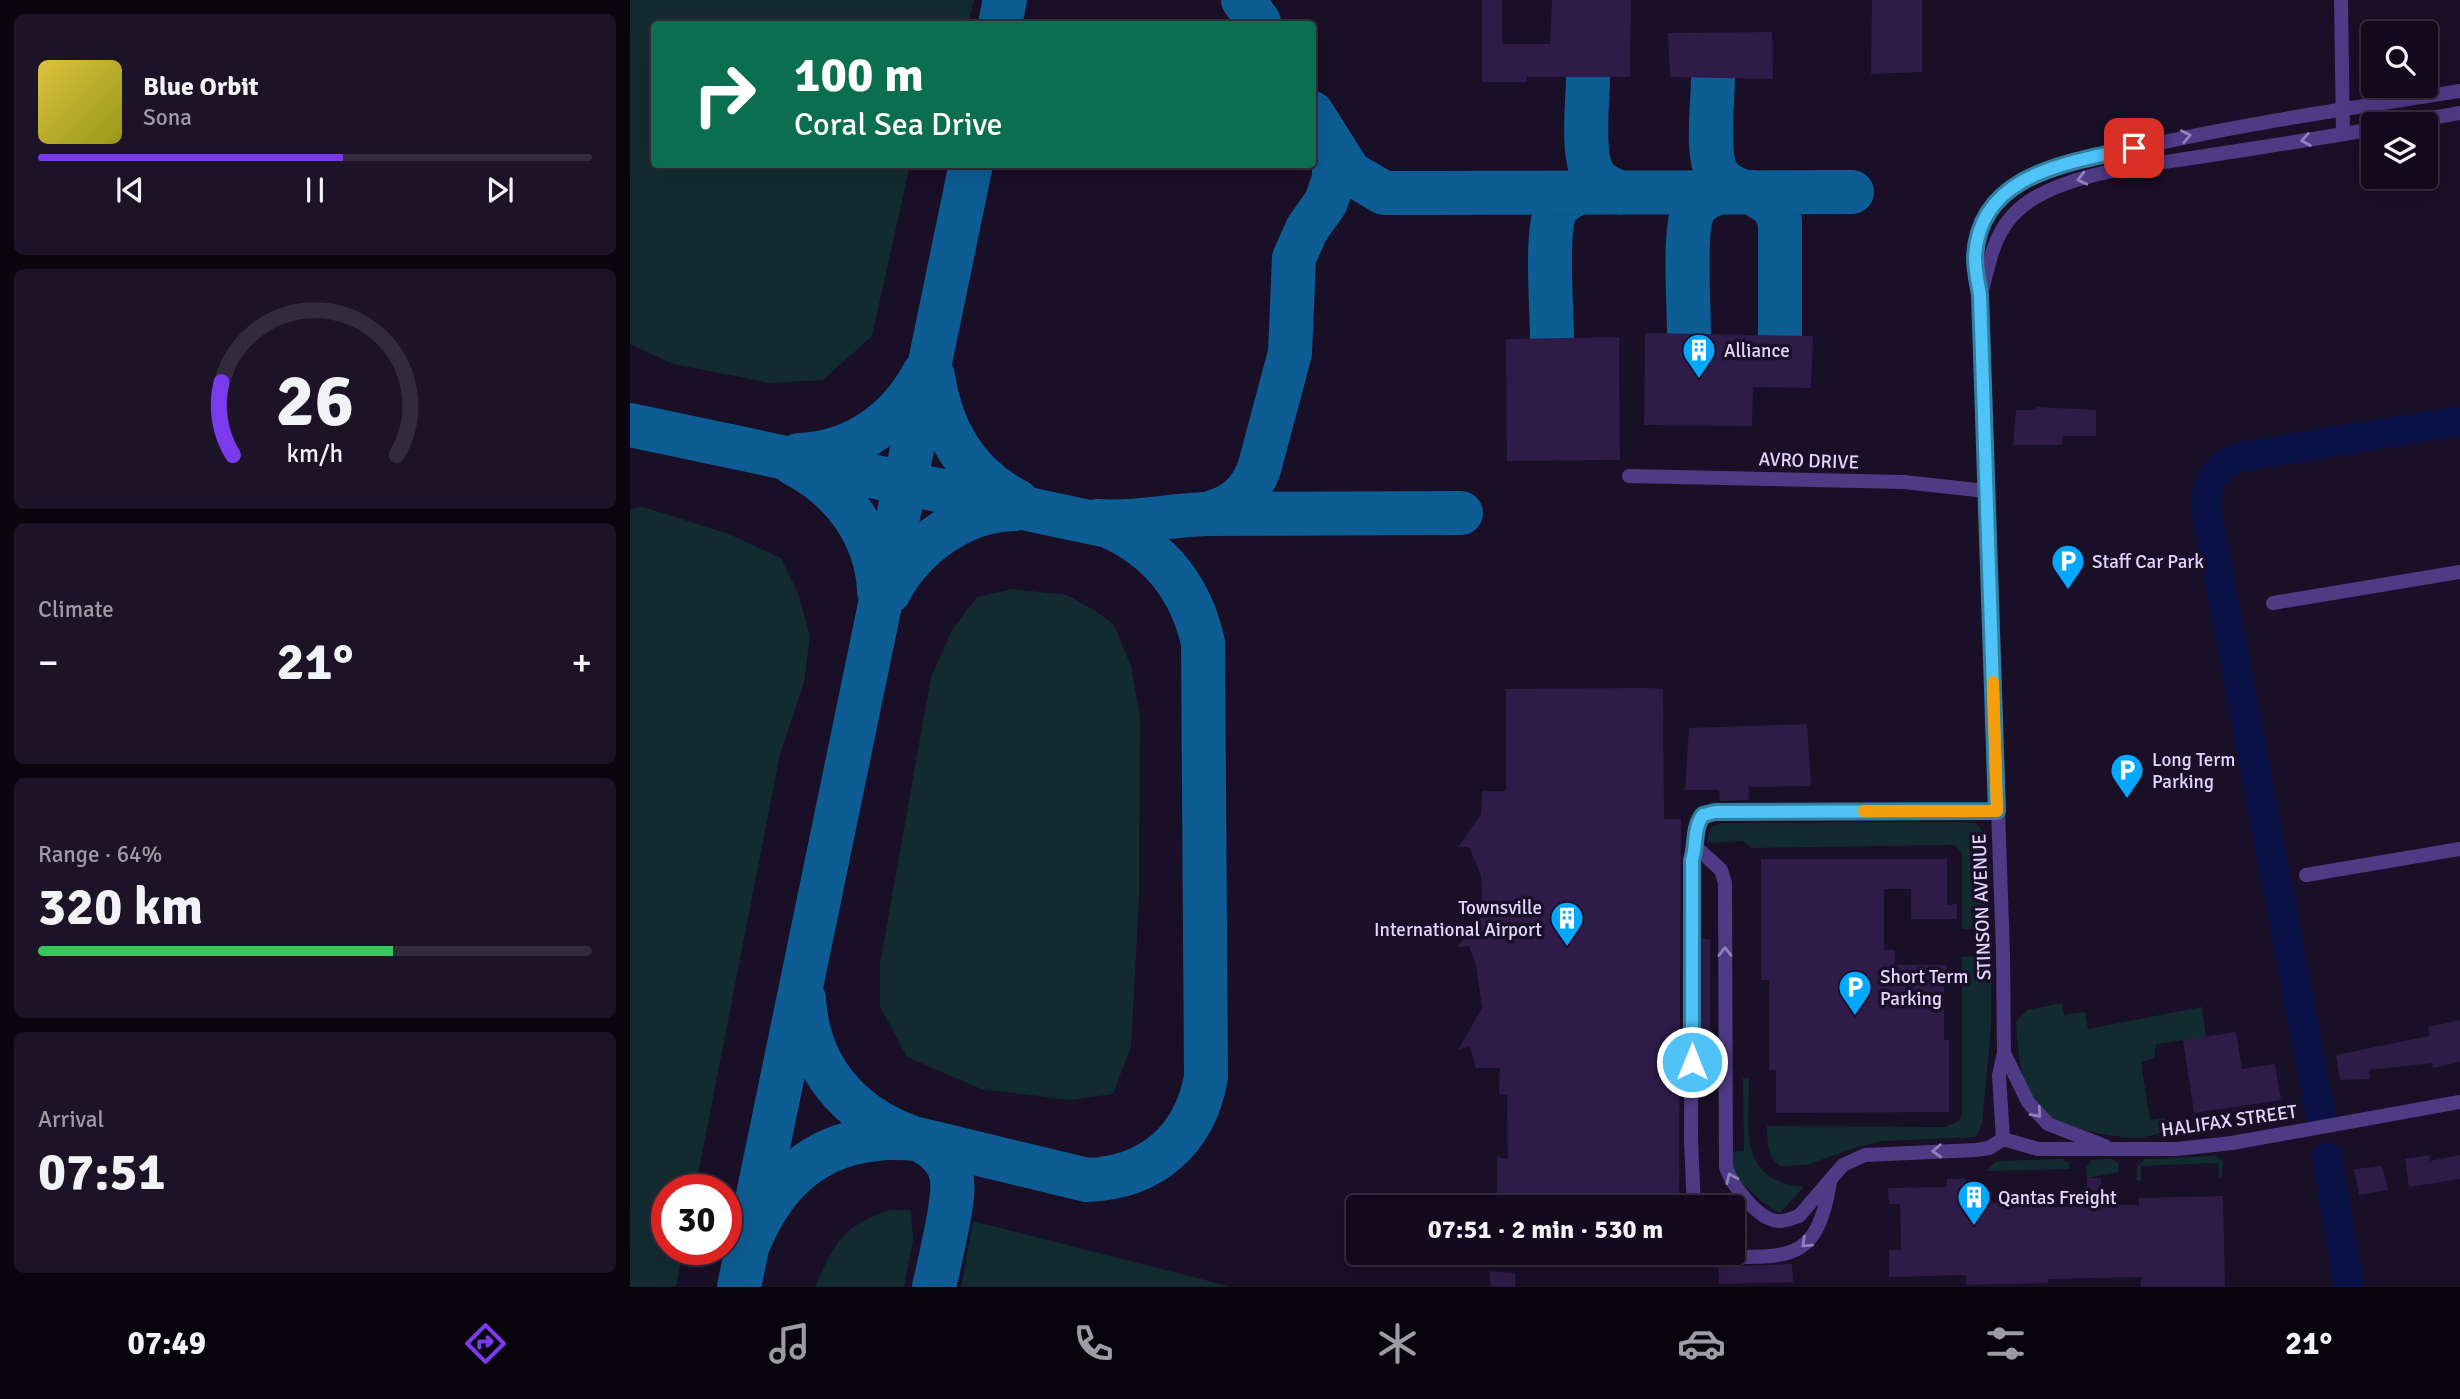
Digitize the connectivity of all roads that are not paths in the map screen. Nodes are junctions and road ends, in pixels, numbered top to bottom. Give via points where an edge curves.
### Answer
1 (2341, 0) edge
2 (2460, 91) edge
3 (2342, 110) junction
4 (2460, 113) edge
5 (2438, 117) edge
6 (2361, 131) edge
7 (2343, 134) junction
8 (1980, 295) junction
9 (1629, 476) dead end
10 (1986, 491) junction
11 (2460, 572) edge
12 (2273, 603) dead end
13 (1997, 811) junction
14 (1696, 847) junction
15 (2460, 849) edge
16 (2306, 875) dead end
17 (2004, 1053) junction
18 (2460, 1102) edge
19 (2003, 1139) junction
20 (2106, 1147) junction
21 (1830, 1181) junction
22 (1693, 1195) edge
23 (1745, 1257) edge

1 - 3 street
2 - 3 street
3 - 7 street
8 -> 3 street via 1975,261 1983,225 1993,206 2021,181 2062,165 2182,137
4 - 5 street
6 - 7 street
7 -> 8 street via 2161,163 2059,185 2035,196 2004,225 1994,242
8 - 10 street, STINSON AVENUE
9 - 10 street, AVRO DRIVE via 1904,482
10 - 13 street, STINSON AVENUE
11 - 12 street
13 - 14 street via 1715,812 1699,821
13 - 17 street, STINSON AVENUE
21 -> 14 street via 1799,1216 1779,1222 1768,1219 1737,1191 1728,1175 1725,883 1721,870
14 - 22 street via 1692,860
15 - 16 street
17 - 19 street, STINSON AVENUE via 1999,1075
17 -> 20 street via 2028,1102 2048,1124
18 - 20 street, HALIFAX STREET via 2232,1143 2177,1149
19 - 20 street, HALIFAX STREET via 2038,1149
19 -> 21 street via 1976,1150 1865,1155 1843,1165
21 -> 23 street via 1815,1234 1799,1250 1782,1256

